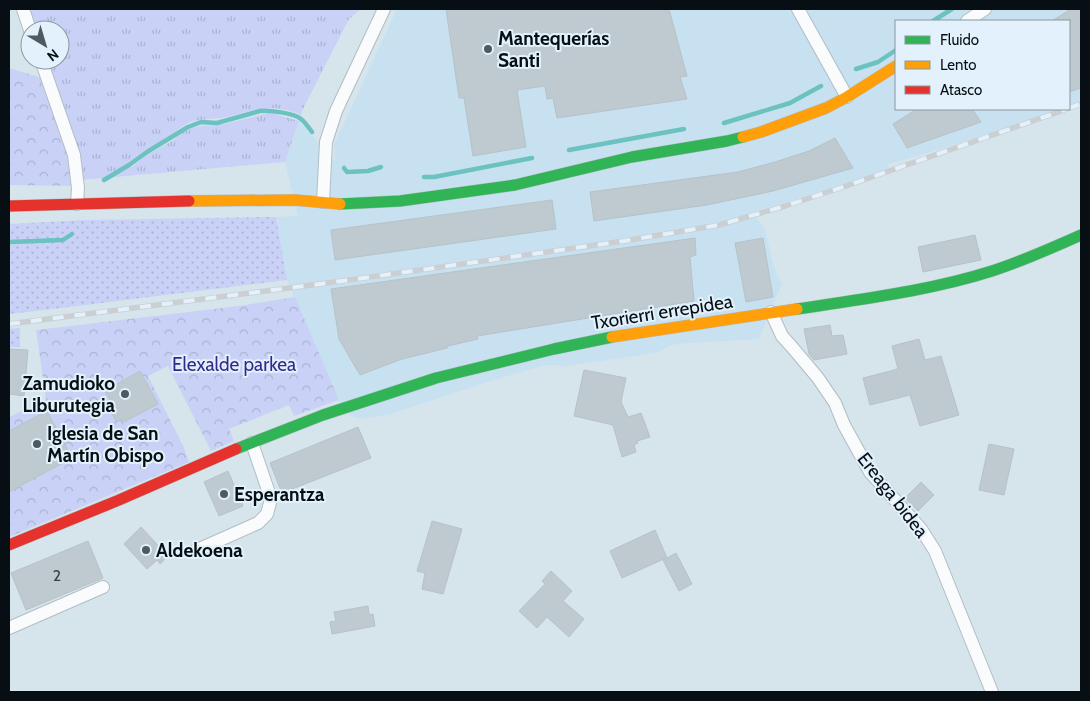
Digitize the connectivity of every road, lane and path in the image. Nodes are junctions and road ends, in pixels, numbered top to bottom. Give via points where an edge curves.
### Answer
1 (384, 9) edge
2 (798, 9) edge
3 (985, 9) edge
4 (968, 20) edge
5 (895, 67) edge
6 (44, 70) edge
7 (847, 97) junction
8 (324, 202) junction
9 (78, 204) junction
10 (9, 206) edge
11 (1081, 235) edge
12 (772, 312) junction
13 (252, 443) junction
14 (9, 545) edge
15 (195, 551) dead end
16 (103, 587) dead end
17 (9, 628) edge
18 (992, 692) edge

1 - 8 street via 336,111 326,142
2 - 7 street
3 - 4 street
5 - 7 street
6 - 9 street via 74,155
7 - 8 street via 761,132 727,141 632,157 515,184 400,201
8 - 9 street
9 - 10 street
11 - 12 street, Txorierri errepidea via 991,271 929,288
12 - 13 street, Txorierri errepidea via 613,337 497,362 366,400
12 - 18 street, Ereaga bidea via 782,336 835,403 870,472 921,529 935,551
13 - 14 street, Txorierri errepidea
13 - 15 street via 272,499 267,514 258,523
16 - 17 street

